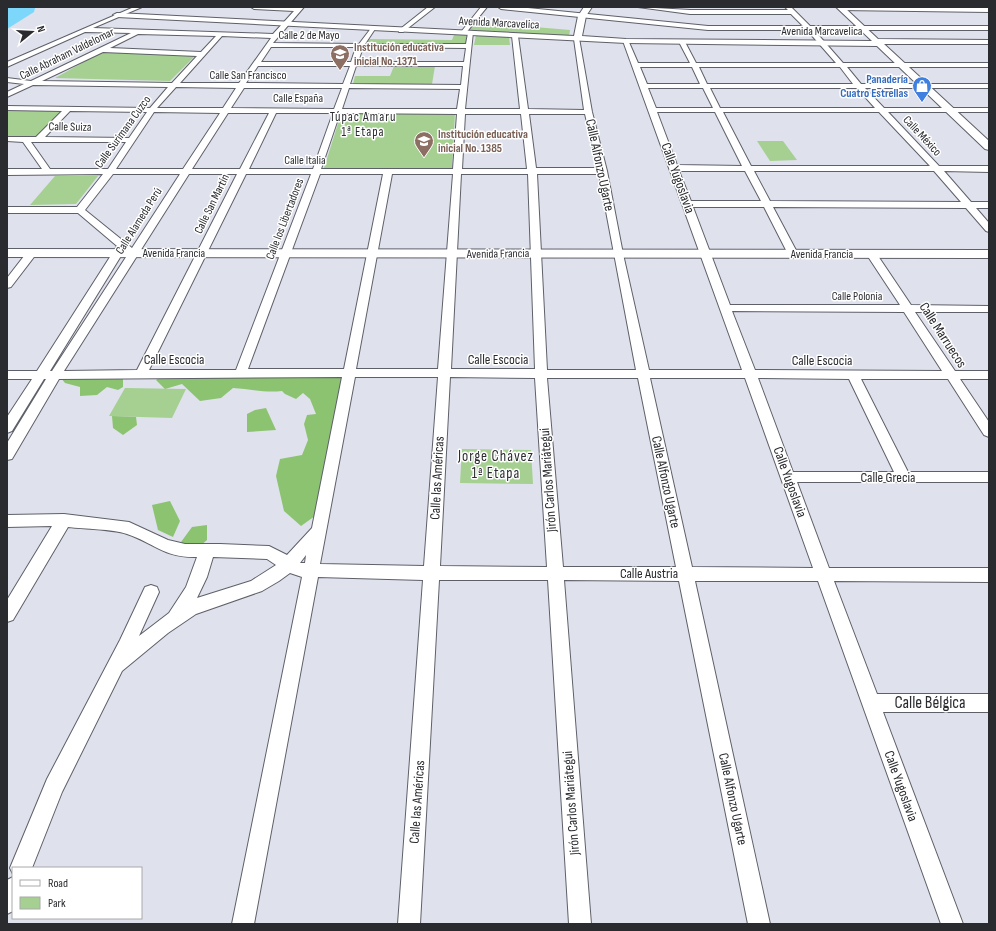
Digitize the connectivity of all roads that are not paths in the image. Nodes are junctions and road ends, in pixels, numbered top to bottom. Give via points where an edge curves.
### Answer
1 (138, 7) edge
2 (254, 7) edge
3 (432, 7) edge
4 (484, 7) edge
5 (501, 7) edge
6 (588, 7) edge
7 (641, 7) edge
8 (841, 8) edge
9 (893, 8) edge
10 (299, 9) edge
11 (691, 9) edge
12 (790, 9) edge
13 (989, 10) edge
14 (631, 14) dead end
15 (115, 16) junction
16 (582, 16) junction
17 (628, 21) junction
18 (285, 24) junction
19 (808, 28) junction
20 (862, 28) junction
21 (989, 28) edge
22 (372, 29) junction
23 (85, 30) junction
24 (401, 30) junction
25 (137, 33) junction
26 (220, 35) junction
27 (275, 36) junction
28 (515, 36) junction
29 (468, 37) junction
30 (577, 39) junction
31 (626, 41) junction
32 (682, 42) junction
33 (989, 42) edge
34 (824, 44) junction
35 (879, 44) junction
36 (268, 45) junction
37 (360, 46) junction
38 (989, 46) edge
39 (21, 50) dead end
40 (101, 50) junction
41 (204, 54) junction
42 (256, 64) junction
43 (354, 64) junction
44 (467, 64) junction
45 (7, 65) edge
46 (636, 65) junction
47 (695, 65) junction
48 (841, 65) junction
49 (900, 65) junction
50 (989, 65) edge
51 (7, 80) edge
52 (32, 83) junction
53 (176, 85) junction
54 (241, 86) junction
55 (346, 86) junction
56 (644, 86) junction
57 (706, 86) junction
58 (859, 86) junction
59 (923, 86) junction
60 (989, 86) edge
61 (464, 87) junction
62 (7, 94) edge
63 (7, 108) edge
64 (68, 109) junction
65 (154, 110) junction
66 (226, 110) junction
67 (274, 110) junction
68 (337, 110) junction
69 (653, 110) junction
70 (719, 110) junction
71 (881, 110) junction
72 (949, 110) junction
73 (989, 110) edge
74 (461, 111) junction
75 (526, 111) junction
76 (588, 112) junction
77 (7, 139) edge
78 (25, 139) junction
79 (38, 139) junction
80 (132, 140) junction
81 (989, 147) edge
82 (674, 168) junction
83 (749, 169) junction
84 (937, 169) junction
85 (989, 169) edge
86 (388, 171) junction
87 (457, 171) junction
88 (532, 171) junction
89 (603, 171) junction
90 (7, 172) edge
91 (48, 172) junction
92 (110, 172) junction
93 (185, 172) junction
94 (242, 172) junction
95 (316, 172) junction
96 (688, 204) junction
97 (768, 205) junction
98 (969, 205) junction
99 (989, 205) edge
100 (7, 210) edge
101 (80, 210) junction
102 (989, 229) edge
103 (121, 250) junction
104 (7, 253) edge
105 (32, 253) junction
106 (134, 253) junction
107 (202, 253) junction
108 (285, 253) junction
109 (370, 253) junction
110 (537, 253) junction
111 (453, 254) junction
112 (618, 254) junction
113 (706, 254) junction
114 (793, 254) junction
115 (989, 254) edge
116 (872, 255) junction
117 (7, 285) edge
118 (726, 308) junction
119 (908, 309) junction
120 (989, 309) edge
121 (348, 373) junction
122 (141, 374) junction
123 (241, 374) junction
124 (443, 374) junction
125 (540, 374) junction
126 (750, 374) junction
127 (7, 375) edge
128 (40, 375) junction
129 (55, 375) junction
130 (644, 375) junction
131 (852, 375) junction
132 (951, 375) junction
133 (989, 375) edge
134 (7, 428) edge
135 (989, 432) edge
136 (11, 442) edge
137 (7, 455) edge
138 (788, 477) junction
139 (904, 477) junction
140 (989, 477) edge
141 (64, 520) junction
142 (7, 521) edge
143 (318, 530) junction
144 (207, 550) junction
145 (290, 564) junction
146 (310, 570) junction
147 (555, 572) junction
148 (432, 573) junction
149 (685, 573) junction
150 (823, 574) junction
151 (989, 575) edge
152 (151, 592) dead end
153 (7, 615) edge
154 (171, 623) junction
155 (115, 668) junction
156 (870, 703) junction
157 (989, 703) edge
158 (21, 867) edge
159 (12, 890) edge
160 (7, 903) edge
161 (243, 924) edge
162 (409, 924) edge
163 (580, 924) edge
164 (759, 924) edge
165 (952, 924) edge

1 - 15 street
2 - 10 street
3 - 24 street
4 - 29 street
5 - 16 street
6 - 16 street
7 - 11 street
8 - 9 street
8 - 20 street
9 - 13 street
10 - 18 street, Calle Alameda Perú
11 - 12 street
12 - 19 street, Calle México
14 - 17 street
15 - 18 street, Avenida Marcavelica
15 - 23 street
15 - 39 street via 103,18
16 - 17 street
16 - 30 street
17 - 19 street via 708,28
18 - 22 street, Avenida Marcavelica
18 - 27 street, Calle Alameda Perú
19 - 20 street
19 - 34 street, Calle México
20 - 21 street
20 - 35 street
22 - 24 street, Avenida Marcavelica
22 - 37 street, Calle los Libertadores
23 - 25 street
23 - 45 street
24 - 29 street, Avenida Marcavelica
25 - 26 street
25 - 40 street, Calle Abraham Valdelomar
26 - 27 street
26 - 41 street, Calle Surimana Cuzco
27 - 36 street, Calle Alameda Perú
28 - 29 street, Avenida Marcavelica
28 - 30 street, Avenida Marcavelica
28 - 75 street, Jirón Carlos Mariátegui
29 - 37 street, Calle 2 de Mayo
29 - 44 street, Calle las Américas
30 - 31 street, Avenida Marcavelica
30 - 76 street, Calle Alfonzo Ugarte
31 - 32 street, Avenida Marcavelica
31 - 46 street, Calle Yugoslavia
32 - 34 street, Avenida Marcavelica
32 - 47 street
33 - 35 street, Avenida Marcavelica
34 - 35 street, Avenida Marcavelica
34 - 48 street, Calle México
35 - 38 street, Avenida Marcavelica
35 - 49 street
36 - 37 street, Calle 2 de Mayo
36 - 42 street, Calle Alameda Perú
37 - 43 street, Calle los Libertadores
40 - 41 street
40 - 52 street, Calle Abraham Valdelomar
41 - 53 street, Calle Surimana Cuzco
42 - 43 street
42 - 54 street, Calle Alameda Perú
43 - 44 street
43 - 55 street, Calle los Libertadores
44 - 61 street, Calle las Américas
46 - 47 street
46 - 56 street, Calle Yugoslavia
47 - 48 street
47 - 57 street
48 - 49 street
48 - 58 street, Calle México
49 - 50 street
49 - 59 street
51 - 52 street, Calle San Francisco
52 - 53 street, Calle San Francisco
52 - 62 street, Calle Abraham Valdelomar
53 - 54 street, Calle San Francisco
53 - 65 street, Calle Surimana Cuzco
54 - 55 street, Calle San Francisco
54 - 66 street, Calle Alameda Perú
55 - 61 street, Calle San Francisco
55 - 68 street, Calle los Libertadores
56 - 57 street
56 - 69 street, Calle Yugoslavia
57 - 58 street
57 - 70 street
58 - 59 street
58 - 71 street, Calle México
59 - 60 street
59 - 72 street
61 - 74 street, Calle las Américas
63 - 64 street, Calle España
64 - 65 street, Calle España
64 - 79 street
65 - 66 street, Calle España
65 - 80 street, Calle Surimana Cuzco
66 - 67 street, Calle España
66 - 93 street, Calle Alameda Perú
67 - 68 street, Calle España
67 - 94 street, Calle San Martín
68 - 74 street, Calle España
68 - 95 street, Calle los Libertadores
69 - 70 street
69 - 82 street, Calle Yugoslavia
70 - 71 street
70 - 83 street
71 - 72 street
71 - 84 street, Calle México
72 - 73 street
72 - 81 street
74 - 75 street, Calle España
74 - 87 street, Calle las Américas
75 - 76 street, Calle España
75 - 88 street, Jirón Carlos Mariátegui
76 - 89 street, Calle Alfonzo Ugarte
77 - 78 street, Calle Suiza
78 - 79 street, Calle Suiza
78 - 91 street
79 - 80 street, Calle Suiza
80 - 92 street, Calle Surimana Cuzco
82 - 83 street
82 - 96 street, Calle Yugoslavia
83 - 84 street
83 - 97 street
84 - 85 street
84 - 98 street, Calle México
86 - 87 street, Calle Italia
86 - 95 street, Calle Italia
86 - 109 street
87 - 88 street, Calle Italia
87 - 111 street, Calle las Américas
88 - 89 street, Calle Italia
88 - 110 street, Jirón Carlos Mariátegui
89 - 112 street, Calle Alfonzo Ugarte
90 - 91 street, Calle Italia
91 - 92 street, Calle Italia
92 - 93 street, Calle Italia
92 - 101 street, Calle Surimana Cuzco
93 - 94 street, Calle Italia
93 - 106 street, Calle Alameda Perú
94 - 95 street, Calle Italia
94 - 107 street, Calle San Martín
95 - 108 street, Calle los Libertadores
96 - 97 street
96 - 113 street, Calle Yugoslavia
97 - 98 street
97 - 114 street
98 - 99 street
98 - 102 street, Calle México
100 - 101 street
101 - 103 street
103 - 105 street, Avenida Francia
103 - 106 street, Avenida Francia
103 - 128 street
104 - 105 street, Avenida Francia
105 - 117 street
106 - 107 street, Avenida Francia
106 - 129 street, Calle Alameda Perú
107 - 108 street, Avenida Francia
107 - 122 street, Calle San Martín
108 - 109 street, Avenida Francia
108 - 123 street, Calle los Libertadores
109 - 111 street, Avenida Francia
109 - 121 street
110 - 111 street, Avenida Francia
110 - 112 street, Avenida Francia
110 - 125 street, Jirón Carlos Mariátegui
111 - 124 street, Calle las Américas
112 - 113 street, Avenida Francia
112 - 130 street, Calle Alfonzo Ugarte
113 - 114 street, Avenida Francia
113 - 118 street, Calle Yugoslavia
114 - 116 street, Avenida Francia
115 - 116 street, Avenida Francia
116 - 119 street, Calle Marruecos
118 - 119 street, Calle Polonia
118 - 126 street, Calle Yugoslavia
119 - 120 street, Calle Polonia
119 - 132 street, Calle Marruecos
121 - 123 street, Calle Escocia
121 - 124 street, Calle Escocia
121 - 143 street
122 - 123 street, Calle Escocia
122 - 129 street, Calle Escocia
124 - 125 street, Calle Escocia
124 - 148 street, Calle las Américas
125 - 130 street, Calle Escocia
125 - 147 street, Jirón Carlos Mariátegui
126 - 130 street, Calle Escocia
126 - 131 street, Calle Escocia
126 - 138 street, Calle Yugoslavia
127 - 128 street, Calle Escocia
128 - 129 street, Calle Escocia
128 - 134 street
129 - 136 street, Calle Alameda Perú
130 - 149 street, Calle Alfonzo Ugarte
131 - 132 street, Calle Escocia
131 - 139 street
132 - 133 street, Calle Escocia
132 - 135 street, Calle Marruecos
136 - 137 street, Calle Alameda Perú
138 - 139 street, Calle Grecia
138 - 150 street, Calle Yugoslavia
139 - 140 street, Calle Grecia
141 - 142 street, Calle Austria
141 - 144 street, Calle Austria via 129,528 165,546 185,551
141 - 153 street
143 - 145 street
143 - 146 street
144 - 145 street, Calle Austria via 269,553
144 - 154 street via 190,597
145 - 146 street, Calle Austria via 299,570
145 - 154 street via 258,585 190,609
146 - 148 street, Calle Austria
146 - 161 street
147 - 148 street, Calle Austria
147 - 149 street, Calle Austria
147 - 163 street, Jirón Carlos Mariátegui
148 - 162 street, Calle las Américas
149 - 150 street, Calle Austria
149 - 164 street, Calle Alfonzo Ugarte
150 - 151 street, Calle Austria
150 - 156 street, Calle Yugoslavia
152 - 155 street
154 - 155 street
155 - 158 street via 54,786
156 - 157 street, Calle Bélgica
156 - 165 street, Calle Yugoslavia
159 - 160 street

